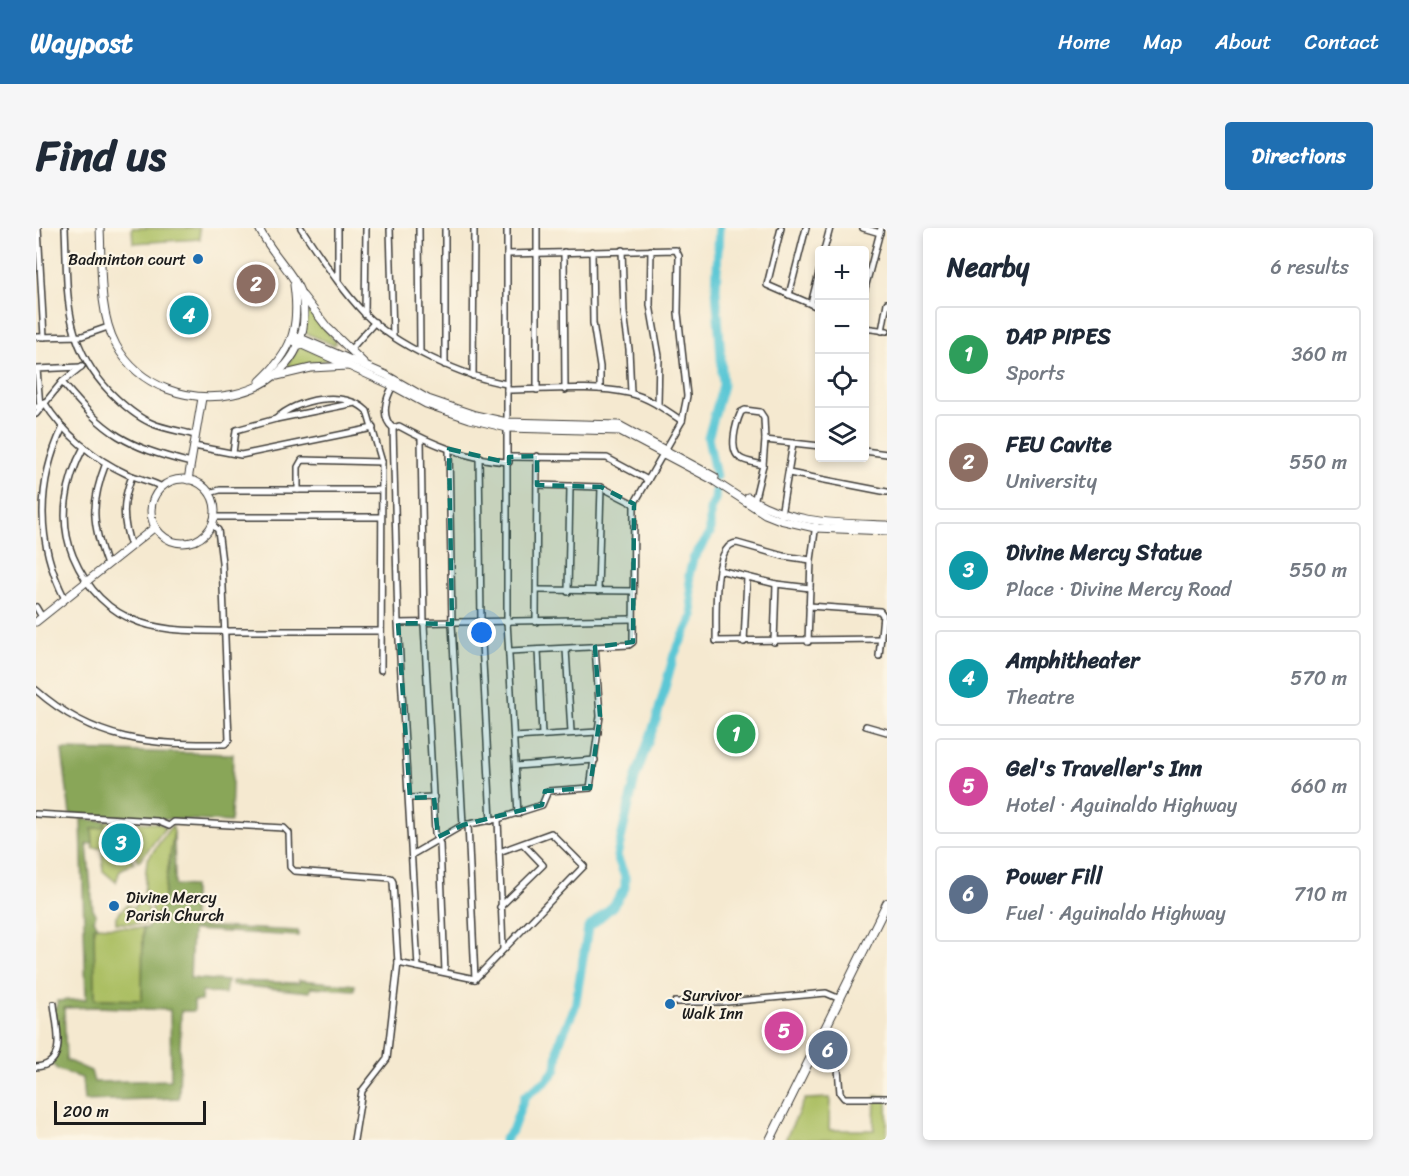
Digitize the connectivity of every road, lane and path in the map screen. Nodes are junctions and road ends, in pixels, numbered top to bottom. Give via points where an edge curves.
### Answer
1 (38, 228) edge
2 (65, 228) edge
3 (100, 228) edge
4 (259, 228) edge
5 (301, 228) edge
6 (338, 228) edge
7 (366, 228) edge
8 (390, 228) edge
9 (419, 228) edge
10 (445, 228) edge
11 (474, 228) edge
12 (507, 228) edge
13 (537, 228) edge
14 (782, 228) edge
15 (807, 228) edge
16 (830, 228) edge
17 (862, 228) edge
18 (880, 230) edge
19 (825, 246) edge
20 (622, 250) junction
21 (651, 250) junction
22 (591, 251) junction
23 (564, 252) junction
24 (537, 253) junction
25 (507, 254) junction
26 (38, 263) edge
27 (869, 273) edge
28 (293, 282) junction
29 (338, 282) junction
30 (815, 286) edge
31 (39, 292) edge
32 (301, 294) junction
33 (789, 295) junction
34 (811, 304) junction
35 (887, 304) edge
36 (815, 306) edge
37 (365, 315) junction
38 (375, 322) junction
39 (108, 327) junction
40 (869, 329) edge
41 (884, 331) edge
42 (74, 336) junction
43 (393, 336) junction
44 (36, 337) edge
45 (44, 337) junction
46 (295, 339) junction
47 (350, 350) junction
48 (420, 351) junction
49 (445, 365) junction
50 (88, 366) junction
51 (351, 366) junction
52 (81, 367) junction
53 (368, 367) junction
54 (474, 376) junction
55 (274, 377) junction
56 (62, 382) junction
57 (393, 386) junction
58 (254, 387) junction
59 (507, 387) junction
60 (600, 389) junction
61 (537, 390) junction
62 (565, 390) junction
63 (631, 393) junction
64 (202, 398) junction
65 (355, 404) junction
66 (40, 405) edge
67 (658, 405) junction
68 (36, 414) edge
69 (276, 418) junction
70 (682, 421) junction
71 (507, 425) junction
72 (63, 427) junction
73 (373, 428) junction
74 (393, 428) junction
75 (195, 435) junction
76 (421, 439) junction
77 (765, 440) junction
78 (793, 443) junction
79 (194, 446) junction
80 (815, 446) edge
81 (84, 447) junction
82 (449, 449) junction
83 (665, 452) junction
84 (869, 452) edge
85 (233, 453) junction
86 (887, 454) edge
87 (479, 456) junction
88 (537, 456) junction
89 (509, 460) junction
90 (382, 462) junction
91 (106, 463) junction
92 (190, 463) junction
93 (763, 465) junction
94 (789, 473) junction
95 (132, 476) junction
96 (188, 480) junction
97 (648, 480) junction
98 (537, 485) junction
99 (570, 486) junction
100 (162, 487) junction
101 (601, 487) junction
102 (298, 490) junction
103 (380, 490) junction
104 (887, 492) edge
105 (209, 494) junction
106 (634, 504) junction
107 (753, 504) junction
108 (380, 517) junction
109 (780, 517) junction
110 (213, 520) junction
111 (816, 525) junction
112 (887, 525) edge
113 (155, 527) junction
114 (887, 531) edge
115 (380, 543) junction
116 (395, 543) junction
117 (131, 546) junction
118 (811, 560) junction
119 (107, 565) junction
120 (719, 570) junction
121 (747, 577) junction
122 (86, 582) junction
123 (777, 584) junction
124 (810, 588) junction
125 (537, 590) junction
126 (598, 591) junction
127 (633, 591) junction
128 (568, 592) junction
129 (65, 599) junction
130 (809, 606) junction
131 (36, 607) edge
132 (39, 619) edge
133 (633, 619) junction
134 (507, 621) junction
135 (481, 622) junction
136 (536, 622) junction
137 (398, 623) junction
138 (424, 624) junction
139 (452, 624) junction
140 (225, 631) junction
141 (379, 631) junction
142 (881, 639) junction
143 (744, 642) junction
144 (774, 642) junction
145 (808, 642) junction
146 (595, 647) junction
147 (566, 649) junction
148 (538, 650) junction
149 (509, 651) junction
150 (879, 657) dead end
151 (381, 670) dead end
152 (36, 690) edge
153 (866, 726) dead end
154 (571, 732) junction
155 (598, 732) junction
156 (887, 732) edge
157 (542, 735) junction
158 (514, 737) junction
159 (595, 760) junction
160 (516, 766) junction
161 (434, 797) junction
162 (410, 798) junction
163 (36, 814) edge
164 (518, 814) junction
165 (498, 819) junction
166 (491, 821) junction
167 (466, 825) junction
168 (438, 837) junction
169 (523, 844) junction
170 (499, 852) junction
171 (413, 854) junction
172 (887, 903) edge
173 (501, 907) junction
174 (503, 950) junction
175 (398, 963) junction
176 (418, 967) junction
177 (445, 972) junction
178 (475, 979) junction
179 (840, 999) junction
180 (675, 1002) dead end
181 (54, 1004) dead end
182 (826, 1027) junction
183 (36, 1067) edge
184 (887, 1098) edge
185 (354, 1140) edge
186 (770, 1140) edge

1 - 26 street
2 - 42 street via 68,309
3 - 39 street
4 - 28 street
5 - 29 street
6 - 29 street
7 - 37 street
8 - 43 street
9 - 48 street
10 - 49 street
11 - 54 street
12 - 25 street
13 - 24 street
14 - 33 street via 767,285
15 - 33 street
16 - 19 street
17 - 18 street
18 - 27 street
20 - 21 street
20 - 22 street
20 - 63 street
21 - 67 street via 650,305 658,356
21 - 70 street via 674,249 679,256 678,313 688,386
22 - 23 street
22 - 60 street
23 - 24 street
23 - 62 street
24 - 25 street
24 - 61 street
25 - 59 street
26 - 31 street
28 - 32 street
28 - 46 street
29 - 37 street
30 - 34 street
31 - 45 street
32 - 46 street via 303,312
32 - 47 street
33 - 34 street
34 - 36 street
35 - 41 street
37 - 38 street
38 - 43 street
38 - 47 street
39 - 42 street
39 - 64 street via 121,352 140,374 172,393
40 - 41 street
42 - 45 street
42 - 50 street
43 - 48 street
44 - 45 street
46 - 51 street
46 - 53 street
46 - 55 street
46 - 58 street
47 - 53 street
48 - 49 street
49 - 54 street
50 - 52 street
50 - 75 street via 123,406 150,423
51 - 55 street via 311,368
51 - 57 street
52 - 56 street
52 - 66 street via 37,369
53 - 71 street via 428,399
54 - 59 street
55 - 58 street
56 - 66 street
56 - 92 street via 85,409 121,440
57 - 71 street via 448,412
57 - 74 street via 385,402 387,420
58 - 64 street via 226,396
59 - 61 street
59 - 71 street
60 - 62 street
60 - 63 street
61 - 62 street
63 - 67 street
64 - 75 street
65 - 69 street
65 - 69 street via 325,399 284,411
65 - 73 street via 368,411
66 - 68 street
66 - 72 street
67 - 70 street
69 - 85 street via 236,430
70 - 83 street
71 - 83 street via 613,429
71 - 89 street
72 - 81 street
72 - 129 street via 44,465 37,516 41,550 54,584
73 - 85 street via 241,455
73 - 90 street
74 - 76 street via 399,426
74 - 116 street
75 - 79 street
76 - 82 street
76 - 138 street
77 - 78 street
77 - 93 street
77 - 93 street via 760,412 741,412 735,430 736,454
78 - 80 street
78 - 94 street
79 - 85 street
79 - 92 street
81 - 91 street
81 - 122 street via 70,476 66,528 70,549
82 - 87 street
82 - 139 street
83 - 97 street
83 - 107 street
84 - 86 street
87 - 89 street
87 - 135 street
88 - 89 street
88 - 97 street via 607,458
88 - 98 street
89 - 134 street
90 - 102 street via 302,460 298,467
90 - 103 street
91 - 95 street
91 - 119 street via 93,511 97,539
92 - 96 street
93 - 107 street
94 - 104 street
94 - 109 street
95 - 100 street
95 - 117 street via 123,512
96 - 100 street
96 - 105 street via 200,484
97 - 106 street
98 - 99 street
98 - 125 street
99 - 101 street
99 - 128 street
100 - 113 street via 153,502
101 - 106 street
101 - 126 street
102 - 103 street
102 - 105 street via 220,490
103 - 108 street
105 - 110 street
106 - 127 street
107 - 109 street
108 - 110 street
108 - 115 street
109 - 111 street
110 - 113 street via 199,539 180,543
110 - 140 street via 222,562
111 - 112 street
111 - 114 street
111 - 118 street
113 - 117 street
115 - 116 street
115 - 141 street
116 - 137 street
117 - 119 street
118 - 120 street via 732,543 720,557
118 - 124 street
119 - 122 street
120 - 121 street
120 - 143 street via 716,641
121 - 123 street
121 - 143 street
122 - 129 street
122 - 140 street via 103,601 144,625 183,632
123 - 124 street
123 - 144 street
124 - 130 street
125 - 128 street
125 - 136 street
126 - 127 street
126 - 128 street
127 - 133 street
129 - 132 street
130 - 142 street via 880,611
130 - 145 street
131 - 132 street
133 - 136 street
133 - 146 street via 633,642 629,645
134 - 135 street
134 - 136 street
134 - 149 street
135 - 139 street
135 - 166 street
137 - 138 street
137 - 162 street
138 - 139 street
138 - 161 street
139 - 167 street
140 - 141 street
140 - 152 street via 225,744 164,745 126,740 86,723
141 - 151 street
142 - 145 street
142 - 150 street
143 - 144 street
144 - 145 street
146 - 147 street
146 - 155 street
147 - 148 street
147 - 154 street
148 - 149 street
148 - 157 street
149 - 158 street
153 - 156 street
154 - 155 street
154 - 157 street
155 - 159 street
157 - 158 street
158 - 160 street
159 - 160 street
159 - 164 street via 590,788 548,791 544,804
160 - 164 street
161 - 162 street
161 - 168 street
162 - 171 street
163 - 175 street via 156,821 169,826 174,822 287,830 290,867 294,871 391,878
164 - 165 street
165 - 166 street
165 - 170 street
166 - 167 street
167 - 168 street
167 - 178 street
168 - 171 street
168 - 177 street
169 - 170 street
169 - 173 street via 543,865
169 - 174 street via 551,833 584,866
170 - 173 street
171 - 176 street
172 - 179 main road
173 - 174 street
174 - 178 street
175 - 176 street
175 - 185 street via 387,1059 362,1091
176 - 177 street
177 - 178 street
179 - 180 street via 826,993 727,1002
179 - 182 main road
181 - 183 street via 56,1057 50,1065
182 - 184 street via 835,1032 840,1093 844,1098
182 - 186 main road

